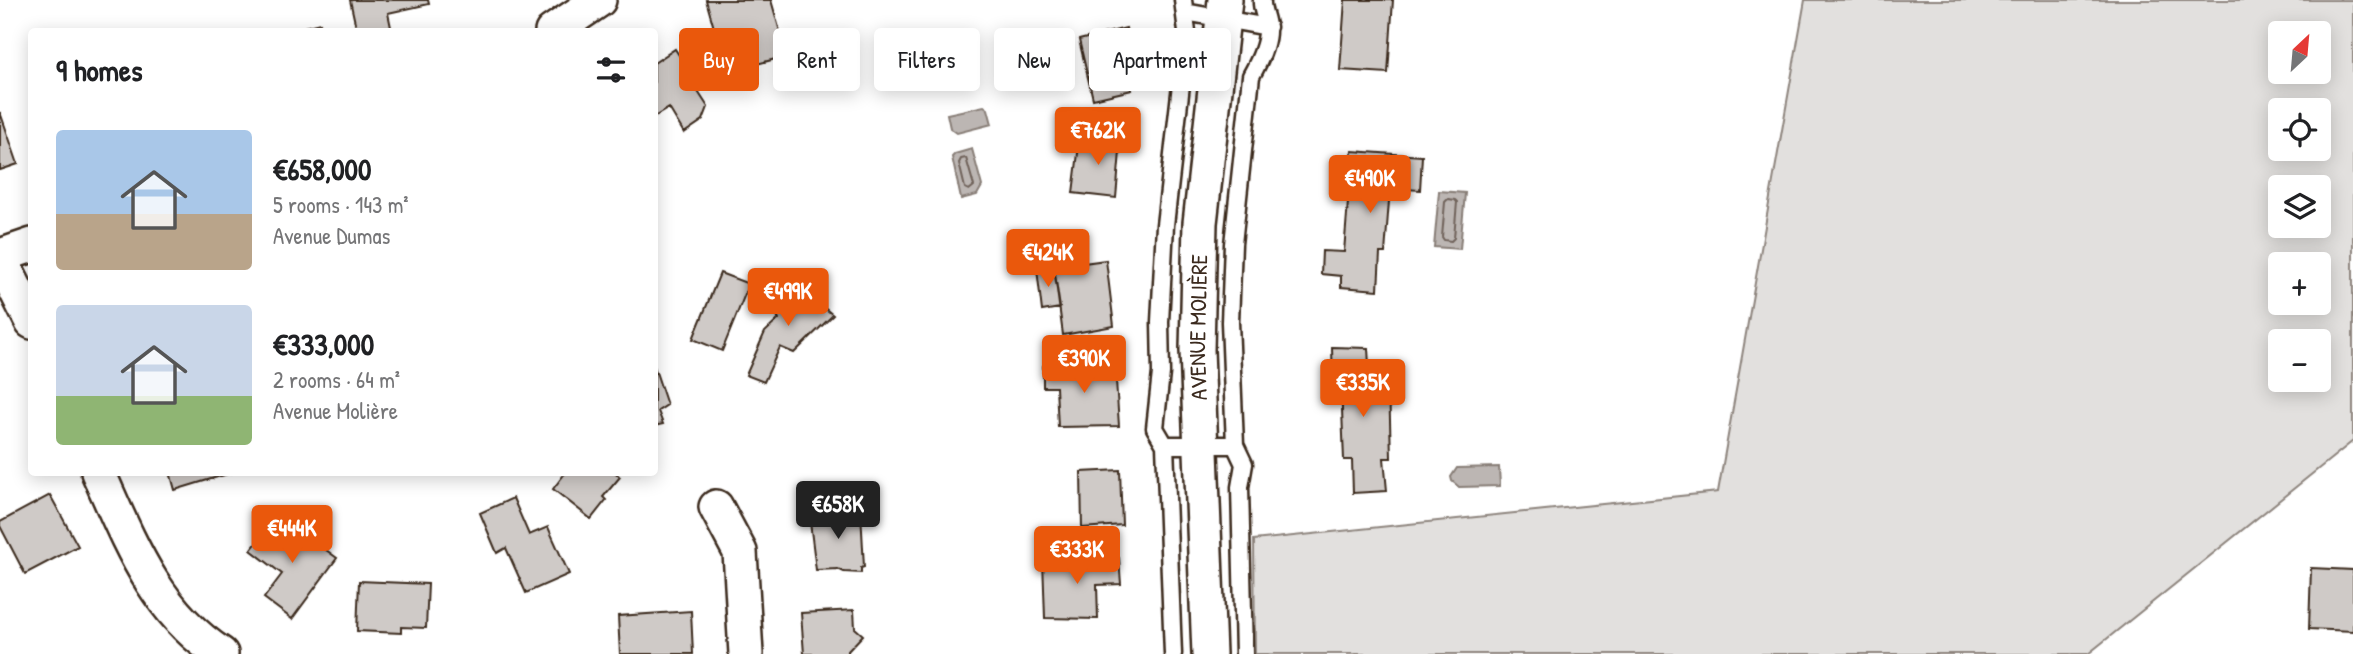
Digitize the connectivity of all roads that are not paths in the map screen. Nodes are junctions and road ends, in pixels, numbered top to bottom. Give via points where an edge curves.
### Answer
1 (599, 0) edge
2 (1262, 0) edge
3 (1184, 6) edge
4 (1224, 9) edge
5 (1268, 27) junction
6 (558, 28) edge
7 (28, 246) edge
8 (0, 257) edge
9 (28, 314) edge
10 (1200, 444) junction
11 (1166, 445) junction
12 (1235, 445) junction
13 (99, 476) edge
14 (716, 508) dead end
15 (221, 654) edge
16 (746, 654) edge
17 (1173, 654) edge
18 (1209, 654) edge
19 (1244, 654) edge

1 - 6 street
2 - 5 lane
3 - 4 lane
3 - 11 lane via 1187,32 1161,272 1161,373 1155,428
4 - 5 lane
4 - 10 street, AVENUE MOLIÈRE via 1200,223
5 - 12 lane via 1251,76 1233,244 1230,321
7 - 8 street
8 - 9 street
10 - 11 lane
10 - 12 lane
10 - 18 street, AVENUE MOLIÈRE
11 - 17 lane
12 - 19 lane via 1244,464 1240,487
13 - 15 street via 157,592 186,627
14 - 16 street via 740,552

